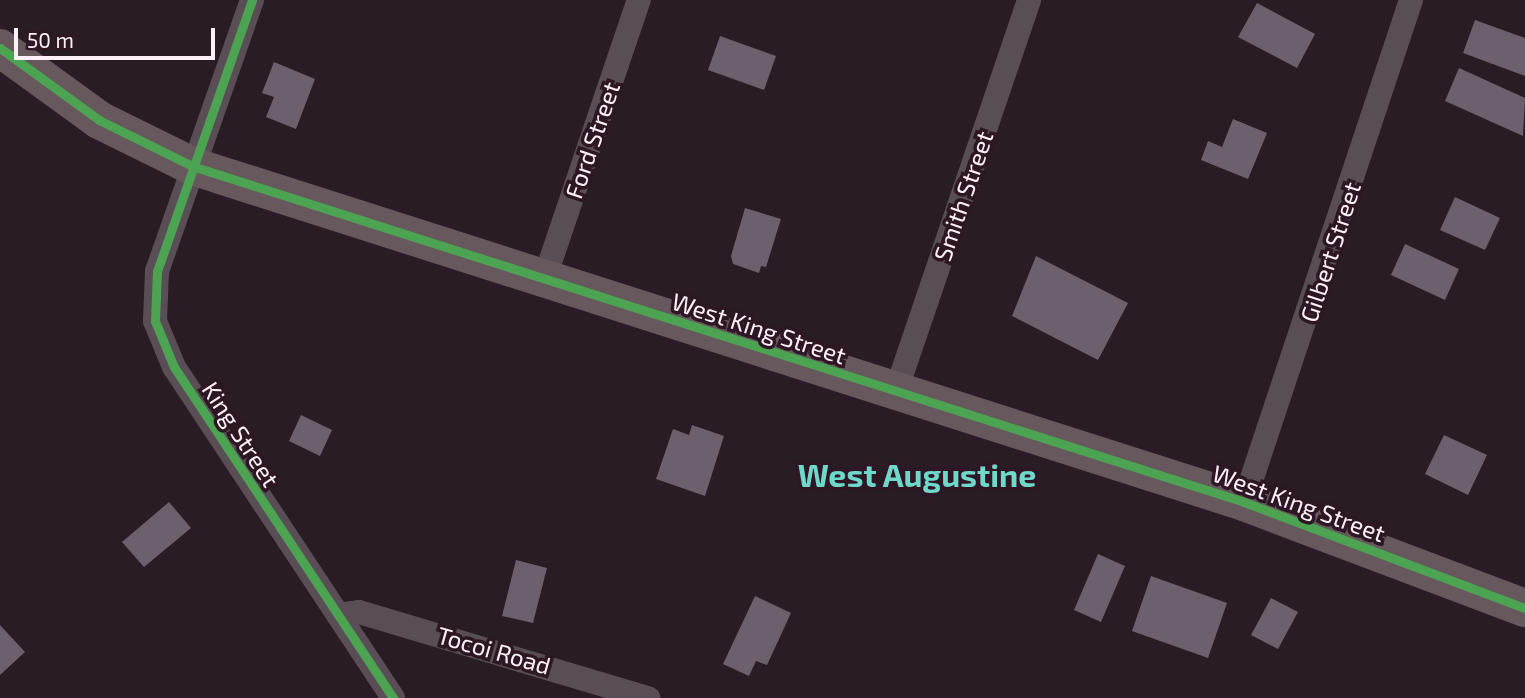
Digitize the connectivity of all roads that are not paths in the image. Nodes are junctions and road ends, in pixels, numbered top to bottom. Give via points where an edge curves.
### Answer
1 (252, 0) edge
2 (639, 0) edge
3 (1029, 0) edge
4 (1411, 0) edge
5 (0, 48) edge
6 (192, 166) junction
7 (544, 280) junction
8 (896, 391) junction
9 (1244, 502) junction
10 (1525, 608) edge
11 (338, 615) junction
12 (393, 698) edge
13 (648, 698) edge

1 - 6 street, King Street
2 - 7 street, Ford Street
3 - 8 street, Smith Street
4 - 9 street, Gilbert Street
5 - 6 main road, West King Street via 99,120
6 - 7 main road, West King Street
6 - 11 street, King Street via 155,283 155,321 162,345
7 - 8 main road, West King Street
8 - 9 main road, West King Street
9 - 10 main road, West King Street
11 - 12 street, King Street
11 - 13 street, Tocoi Road via 359,612

